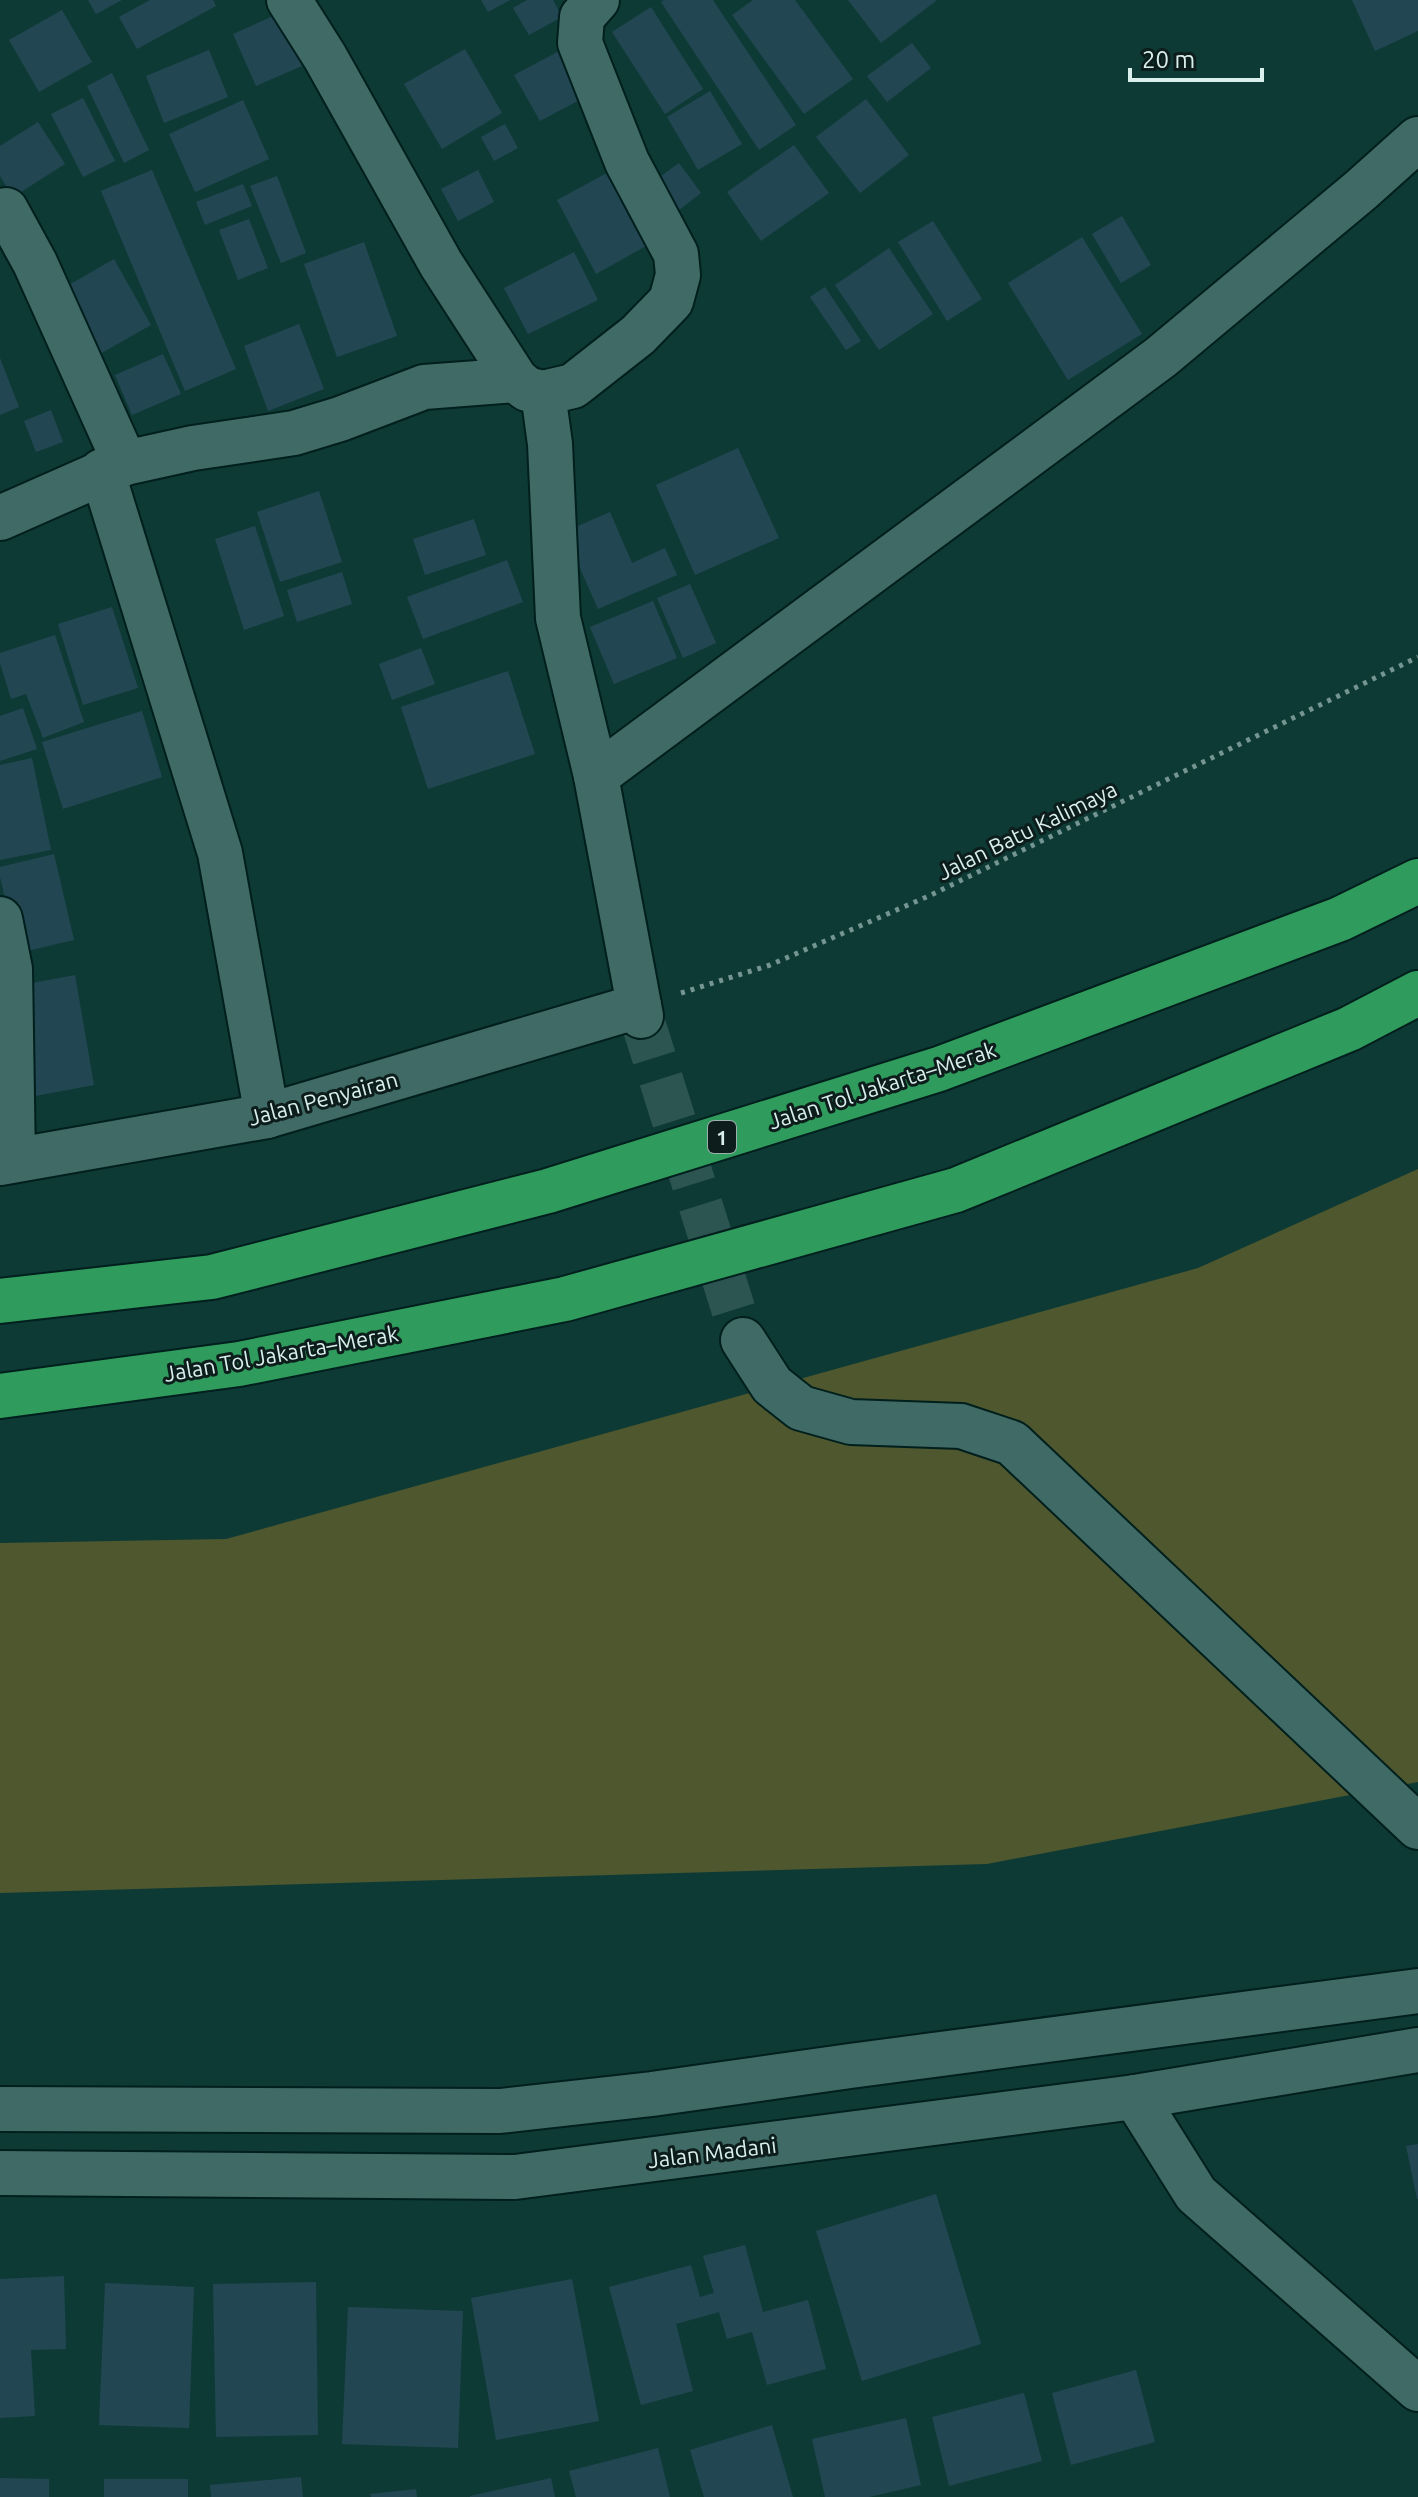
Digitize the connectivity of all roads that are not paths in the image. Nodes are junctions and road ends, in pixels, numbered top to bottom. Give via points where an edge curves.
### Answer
1 (289, 0) edge
2 (597, 0) edge
3 (1418, 139) edge
4 (6, 210) dead end
5 (530, 386) junction
6 (114, 467) junction
7 (0, 518) edge
8 (596, 776) junction
9 (1418, 881) edge
10 (0, 919) edge
11 (1418, 993) edge
12 (267, 1116) junction
13 (6, 1161) edge
14 (0, 1301) edge
15 (743, 1340) tunnel mouth
16 (0, 1396) edge
17 (1418, 1827) edge
18 (1418, 1991) edge
19 (1418, 2050) edge
20 (1135, 2097) junction
21 (0, 2109) edge
22 (0, 2173) edge
23 (1418, 2389) edge

1 - 5 street via 441,264
2 - 5 street via 582,17 580,43 627,162 676,254 678,275 671,301 638,335 573,386
3 - 8 street via 1161,357
4 - 6 street via 35,263
5 - 6 street via 424,387 294,433 193,448
5 - 8 street via 550,444 558,618
6 - 7 street
6 - 12 street via 220,853
8 - 12 street, Jalan Penyairan via 640,1011
9 - 14 highway, Jalan Tol Jakarta–Merak / 1 via 1340,919 939,1069 548,1191 212,1277
10 - 13 street via 10,969
11 - 16 highway, Jalan Tol Jakarta–Merak via 1349,1029 956,1190 565,1299 239,1364
12 - 13 street, Jalan Penyairan
15 - 17 street via 772,1385 801,1408 851,1422 961,1426 1012,1443
18 - 21 street via 500,2111
19 - 20 street, Jalan Madani
20 - 22 street, Jalan Madani via 515,2177
20 - 23 street via 1196,2194

